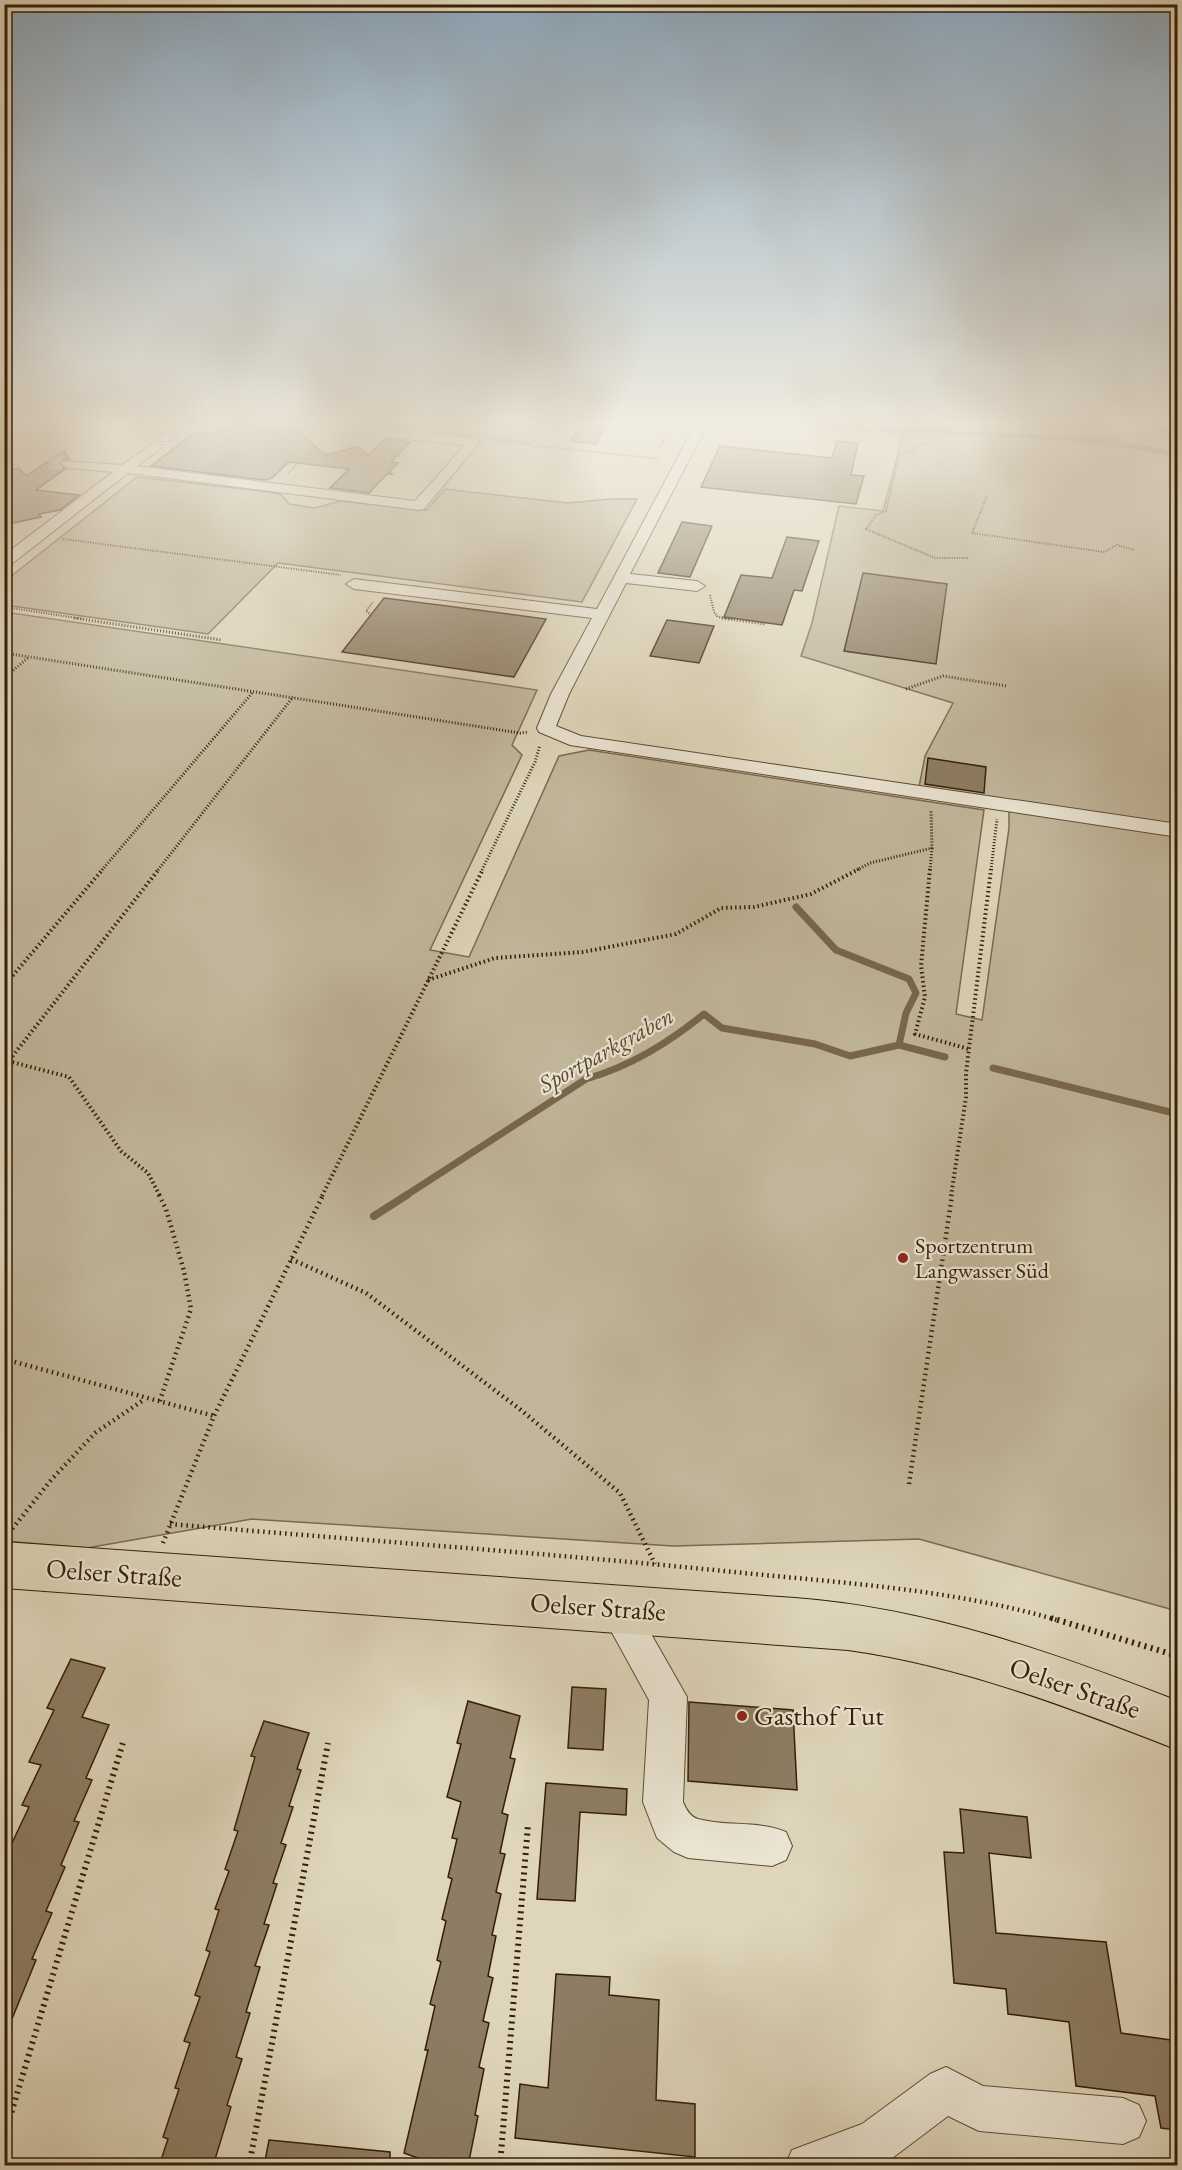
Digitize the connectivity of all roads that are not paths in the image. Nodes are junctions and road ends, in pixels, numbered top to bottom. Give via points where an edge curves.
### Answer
1 (51, 526) edge
2 (647, 526) edge
3 (14, 537) dead end
4 (36, 538) junction
5 (4, 563) edge
6 (620, 578) junction
7 (354, 584) dead end
8 (697, 586) road end
9 (601, 614) junction
10 (1178, 831) edge
11 (4, 1565) edge
12 (629, 1610) junction
13 (1178, 1726) edge
14 (772, 1846) dead end
15 (1123, 2121) dead end
16 (808, 2166) edge

1 - 4 street
2 - 6 street
3 - 4 street
4 - 5 street
6 - 8 street
6 - 9 street
7 - 9 street
9 - 10 street via 546,728 577,741
11 - 12 main road, Oelser Straße
12 - 13 main road, Oelser Straße via 828,1624 882,1632 1025,1670
12 - 14 street via 628,1629 668,1697 663,1802 671,1824 687,1838
15 - 16 street via 979,2108 946,2090 875,2144

